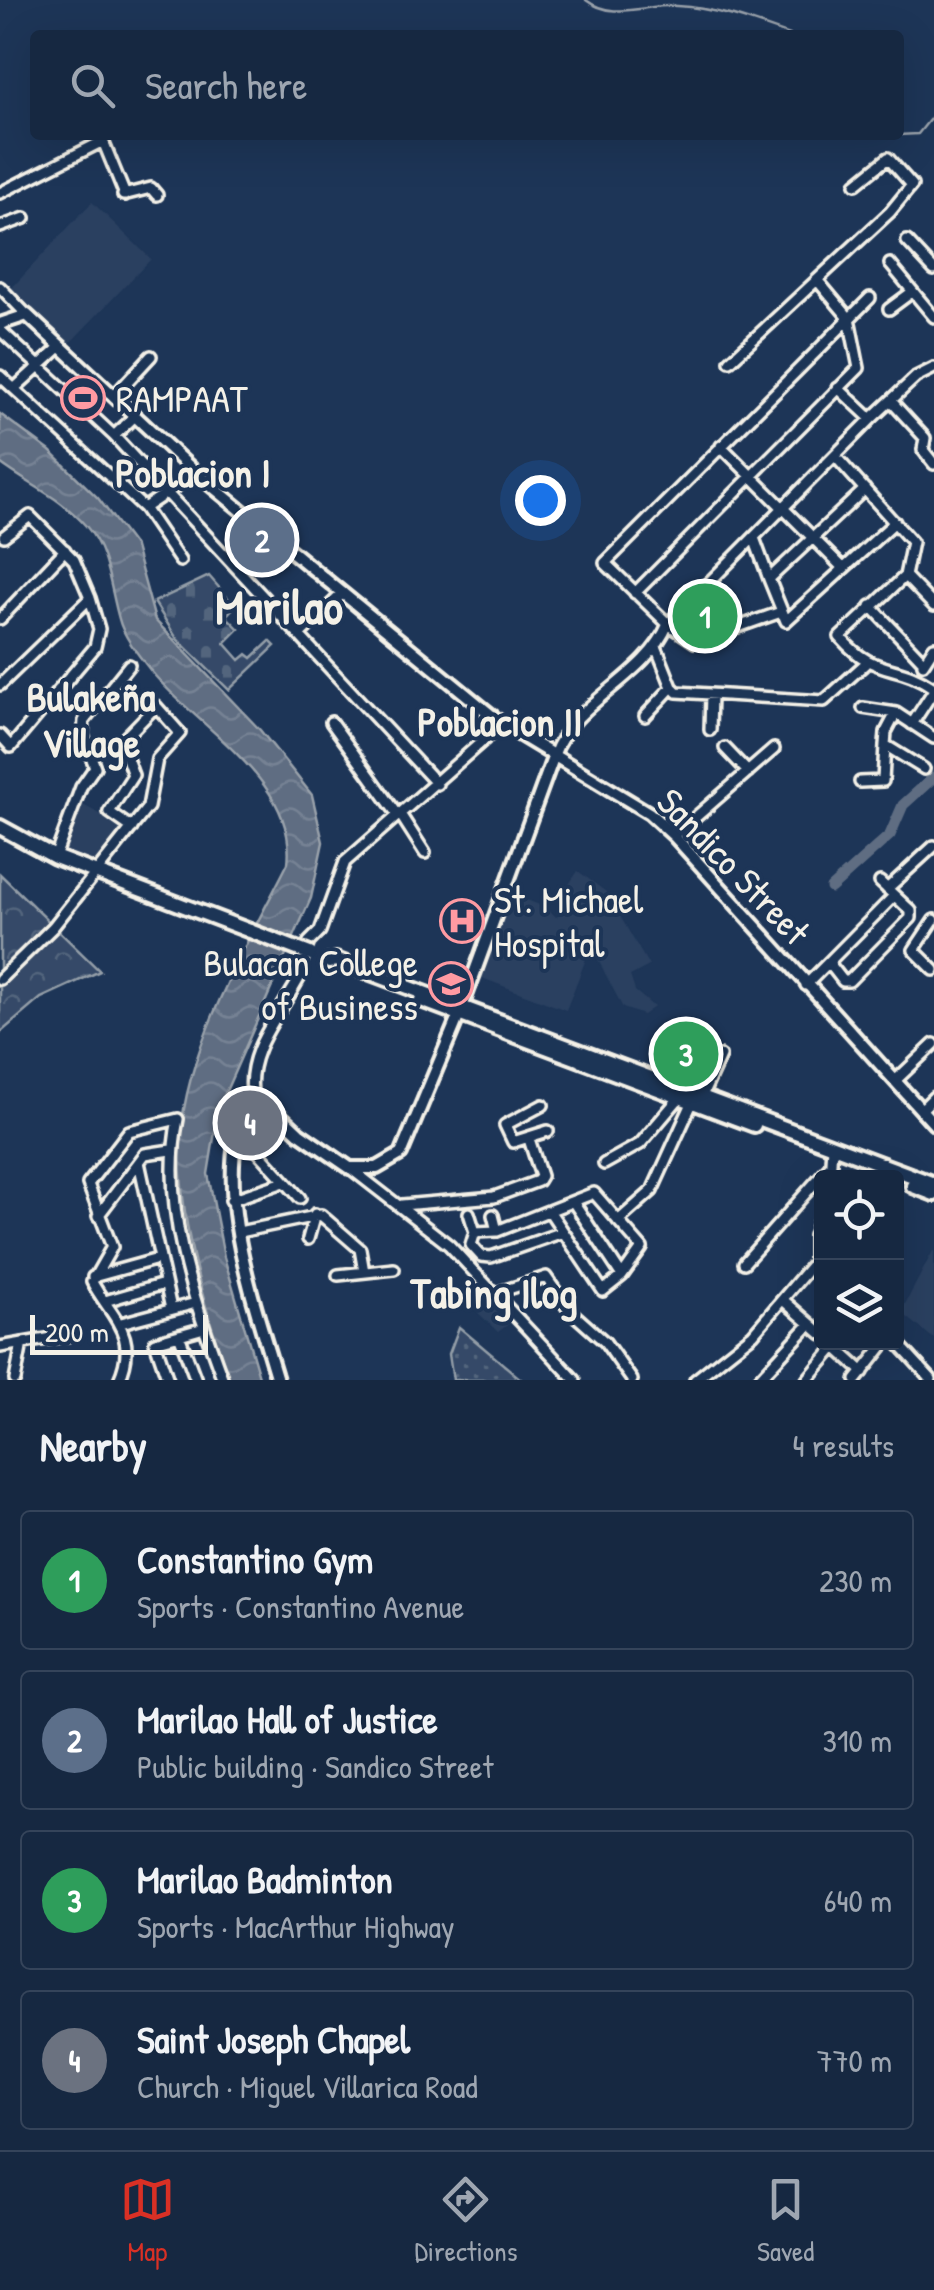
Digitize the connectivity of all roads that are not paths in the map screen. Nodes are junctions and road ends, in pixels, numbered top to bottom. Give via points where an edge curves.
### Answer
1 (0, 177) edge
2 (856, 184) dead end
3 (4, 191) edge
4 (157, 195) dead end
5 (25, 218) dead end
6 (0, 227) edge
7 (908, 241) dead end
8 (890, 264) dead end
9 (934, 270) edge
10 (818, 281) junction
11 (0, 288) edge
12 (912, 292) junction
13 (870, 298) dead end
14 (889, 309) dead end
15 (27, 315) junction
16 (934, 317) edge
17 (849, 318) junction
18 (0, 327) edge
19 (61, 346) junction
20 (152, 356) dead end
21 (730, 361) dead end
22 (38, 366) junction
23 (934, 368) edge
24 (0, 376) edge
25 (15, 388) junction
26 (838, 388) junction
27 (114, 396) junction
28 (892, 400) junction
29 (136, 416) junction
30 (872, 419) junction
31 (929, 434) edge
32 (114, 436) junction
33 (721, 446) junction
34 (835, 456) junction
35 (934, 464) edge
36 (196, 473) junction
37 (751, 478) junction
38 (864, 489) junction
39 (168, 492) junction
40 (144, 508) junction
41 (782, 508) junction
42 (895, 522) junction
43 (4, 536) dead end
44 (754, 538) junction
45 (814, 538) junction
46 (65, 550) junction
47 (180, 561) dead end
48 (843, 568) junction
49 (905, 576) junction
50 (769, 580) junction
51 (635, 593) junction
52 (343, 594) junction
53 (90, 598) junction
54 (872, 606) junction
55 (934, 606) edge
56 (781, 612) junction
57 (0, 619) edge
58 (668, 624) junction
59 (300, 634) junction
60 (934, 647) edge
61 (657, 649) junction
62 (924, 662) junction
63 (865, 664) junction
64 (128, 665) dead end
65 (915, 675) junction
66 (0, 685) edge
67 (672, 687) junction
68 (934, 689) edge
69 (711, 694) junction
70 (863, 708) dead end
71 (896, 713) junction
72 (645, 716) dead end
73 (332, 722) dead end
74 (502, 724) junction
75 (912, 724) junction
76 (710, 730) dead end
77 (0, 735) edge
78 (934, 738) edge
79 (886, 745) junction
80 (726, 748) dead end
81 (774, 749) dead end
82 (554, 755) junction
83 (924, 770) dead end
84 (748, 772) junction
85 (860, 782) dead end
86 (437, 784) junction
87 (399, 815) junction
88 (0, 827) edge
89 (132, 828) junction
90 (674, 836) junction
91 (932, 852) edge
92 (426, 853) dead end
93 (55, 857) junction
94 (94, 872) junction
95 (887, 889) junction
96 (934, 920) edge
97 (829, 963) junction
98 (934, 970) edge
99 (0, 979) edge
100 (806, 985) junction
101 (460, 1010) junction
102 (934, 1044) edge
103 (720, 1056) dead end
104 (894, 1081) junction
105 (693, 1097) junction
106 (934, 1097) edge
107 (253, 1099) junction
108 (543, 1106) dead end
109 (920, 1110) junction
110 (934, 1124) edge
111 (548, 1130) dead end
112 (529, 1138) junction
113 (236, 1140) junction
114 (171, 1150) junction
115 (830, 1161) edge
116 (138, 1162) junction
117 (604, 1164) dead end
118 (350, 1168) junction
119 (864, 1170) edge
120 (284, 1182) junction
121 (904, 1182) edge
122 (934, 1184) edge
123 (934, 1194) edge
124 (300, 1198) dead end
125 (231, 1200) junction
126 (574, 1203) junction
127 (402, 1205) junction
128 (550, 1212) junction
129 (315, 1214) junction
130 (469, 1214) dead end
131 (493, 1215) dead end
132 (98, 1216) junction
133 (618, 1220) junction
134 (497, 1230) junction
135 (239, 1232) junction
136 (475, 1232) junction
137 (563, 1232) junction
138 (308, 1239) dead end
139 (158, 1259) junction
140 (744, 1263) dead end
141 (394, 1269) dead end
142 (814, 1270) edge
143 (364, 1272) junction
144 (338, 1275) dead end
145 (622, 1276) junction
146 (94, 1277) junction
147 (164, 1284) junction
148 (496, 1294) junction
149 (783, 1300) junction
150 (105, 1301) junction
151 (196, 1304) junction
152 (171, 1309) junction
153 (122, 1322) junction
154 (810, 1324) junction
155 (814, 1327) edge
156 (204, 1328) junction
157 (70, 1335) dead end
158 (180, 1335) junction
159 (22, 1344) junction
160 (0, 1347) edge
161 (904, 1349) edge
162 (829, 1350) edge
163 (837, 1350) edge
164 (880, 1350) edge
165 (860, 1376) edge
166 (15, 1380) edge
167 (119, 1380) edge
168 (168, 1380) edge
169 (196, 1380) edge
170 (224, 1380) edge
171 (277, 1380) edge
172 (575, 1380) edge
173 (632, 1380) edge
174 (694, 1380) edge
175 (758, 1380) edge
176 (807, 1380) edge
177 (932, 1380) edge

1 - 3 street
2 - 10 street via 888,158 912,186
3 - 4 street via 103,141 124,195 151,188
5 - 6 street
7 - 9 street
8 - 12 street
10 - 17 street
10 - 21 street
11 - 15 street
12 - 14 street
12 - 16 street
13 - 17 street
15 - 18 main road
15 - 19 main road, Sandico Street
17 - 26 street via 860,364
17 - 33 street
18 - 22 street
19 - 22 street
19 - 27 main road, Sandico Street
20 - 27 street
22 - 25 street
22 - 32 street
23 - 28 street
24 - 25 street
25 - 40 street
26 - 30 street
26 - 37 street
27 - 29 main road, Sandico Street
28 - 30 street
28 - 31 street
29 - 32 street
29 - 36 main road, Sandico Street
30 - 34 street
31 - 35 street via 924,450
32 - 39 street
33 - 37 street
33 - 51 street via 605,563
34 - 38 street
34 - 41 street
36 - 39 street
36 - 52 main road, Sandico Street
37 - 41 street
37 - 51 street
38 - 42 street
38 - 45 street
39 - 40 street
39 - 59 street
40 - 47 street
41 - 44 street
41 - 45 street
42 - 48 street
42 - 49 street via 912,542
43 - 46 street via 30,516
44 - 50 street
44 - 58 street
45 - 48 street
45 - 50 street
46 - 53 street
46 - 57 street
48 - 56 street via 786,621
49 - 54 street
49 - 55 street
50 - 56 street
51 - 58 street
52 - 59 street
52 - 74 main road, Sandico Street
53 - 66 street
53 - 77 street via 95,647 11,747
54 - 62 street
54 - 63 street via 840,635
56 - 58 street via 696,642
58 - 61 street
59 - 86 street
60 - 62 street
61 - 67 street
61 - 82 street via 580,718
62 - 65 street
63 - 65 street
63 - 69 street via 824,701
64 - 93 street via 84,722 96,768 81,787
65 - 68 street
67 - 69 street
67 - 72 street
68 - 75 street
69 - 76 street
70 - 71 street
71 - 75 street
71 - 79 street
73 - 87 street
74 - 82 main road, Sandico Street
74 - 86 street
75 - 78 street
79 - 83 street
79 - 85 street via 884,781
80 - 84 street
81 - 84 street
82 - 90 main road, Sandico Street via 649,813
82 - 101 main road
84 - 90 street
86 - 87 street
87 - 92 street
87 - 107 street via 346,862 320,931 308,942 302,973 258,1049
88 - 93 highway
89 - 89 street via 109,812 134,775 121,742 156,706 180,732 157,759 153,795
89 - 94 street
90 - 100 main road, Sandico Street
91 - 95 street
93 - 94 highway
94 - 99 street via 53,927
94 - 101 highway, bridge
95 - 97 street
95 - 97 street via 911,918 849,982
96 - 98 street via 914,950
97 - 100 street
100 - 104 main road, Sandico Street
101 - 105 highway
101 - 118 main road via 405,1149 376,1168
102 - 104 street
103 - 105 street
104 - 109 main road, Sandico Street
105 - 115 highway
105 - 117 street via 640,1144
105 - 133 street via 652,1191
106 - 109 street
107 - 113 main road
107 - 118 main road via 266,1102
108 - 112 street via 505,1122 513,1142
109 - 110 main road, Sandico Street
111 - 112 street
112 - 127 street via 538,1181 494,1197
113 - 120 street via 255,1148
113 - 125 main road
114 - 116 street via 144,1154
114 - 132 street via 178,1119 122,1136 88,1184
114 - 151 street via 170,1178
115 - 119 highway
115 - 122 highway
115 - 140 street
116 - 132 street
116 - 139 street
118 - 127 street
120 - 124 street
120 - 125 street
121 - 123 highway
125 - 135 main road
126 - 128 street
126 - 133 street via 596,1193
126 - 145 street
127 - 148 street
128 - 134 street
128 - 137 street
129 - 135 street
129 - 138 street
129 - 143 street via 360,1249
130 - 136 street
131 - 134 street
132 - 146 street via 112,1246
133 - 145 street via 642,1248
134 - 136 street
135 - 171 main road
136 - 137 street via 471,1245 491,1257
137 - 145 street via 603,1290
139 - 146 street
139 - 147 street
141 - 143 street
142 - 149 street
143 - 144 street
146 - 150 street
147 - 150 street
147 - 152 street
148 - 172 street
148 - 173 street via 546,1277
149 - 154 street
149 - 174 street via 753,1334
150 - 153 street
151 - 152 street
151 - 156 street
152 - 153 street
153 - 167 street via 125,1365
154 - 155 street
154 - 175 street
156 - 158 street
156 - 170 street
157 - 159 street
158 - 168 street via 154,1343
158 - 169 street
159 - 160 street
159 - 166 street
161 - 177 street
162 - 176 street
163 - 165 street
164 - 165 street

